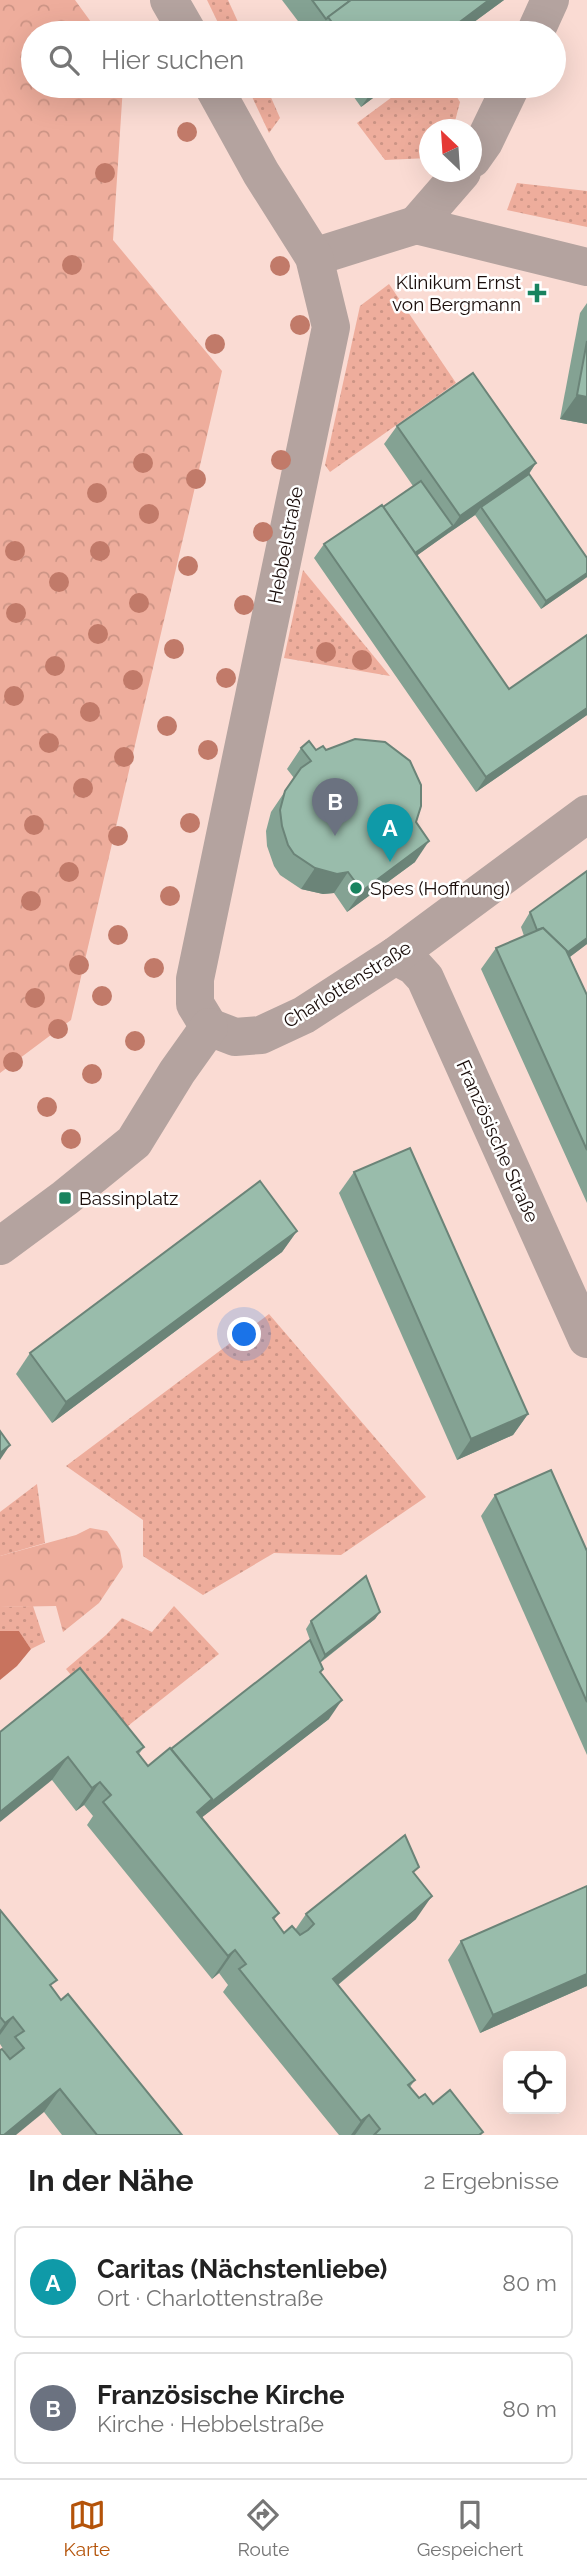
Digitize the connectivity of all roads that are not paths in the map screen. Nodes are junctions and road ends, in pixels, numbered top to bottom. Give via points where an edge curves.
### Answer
1 (169, 0) edge
2 (550, 0) edge
3 (181, 21) edge
4 (540, 21) edge
5 (220, 98) edge
6 (504, 98) edge
7 (482, 145) edge
8 (453, 182) edge
9 (415, 225) junction
10 (314, 257) junction
11 (587, 267) edge
12 (587, 814) edge
13 (395, 957) junction
14 (209, 1027) junction
15 (0, 1246) edge
16 (587, 1339) edge

1 - 3 street
2 - 4 street
5 - 10 street, Hebbelstraße
6 - 7 street
8 - 9 street
9 - 10 street
9 - 11 street
10 - 14 street, Hebbelstraße via 331,327 195,979 195,1004
12 - 13 street, Charlottenstraße
13 - 14 street, Charlottenstraße via 304,1015 261,1035 235,1037
13 - 16 street, Französische Straße via 414,965 425,978
14 - 15 street via 134,1142

